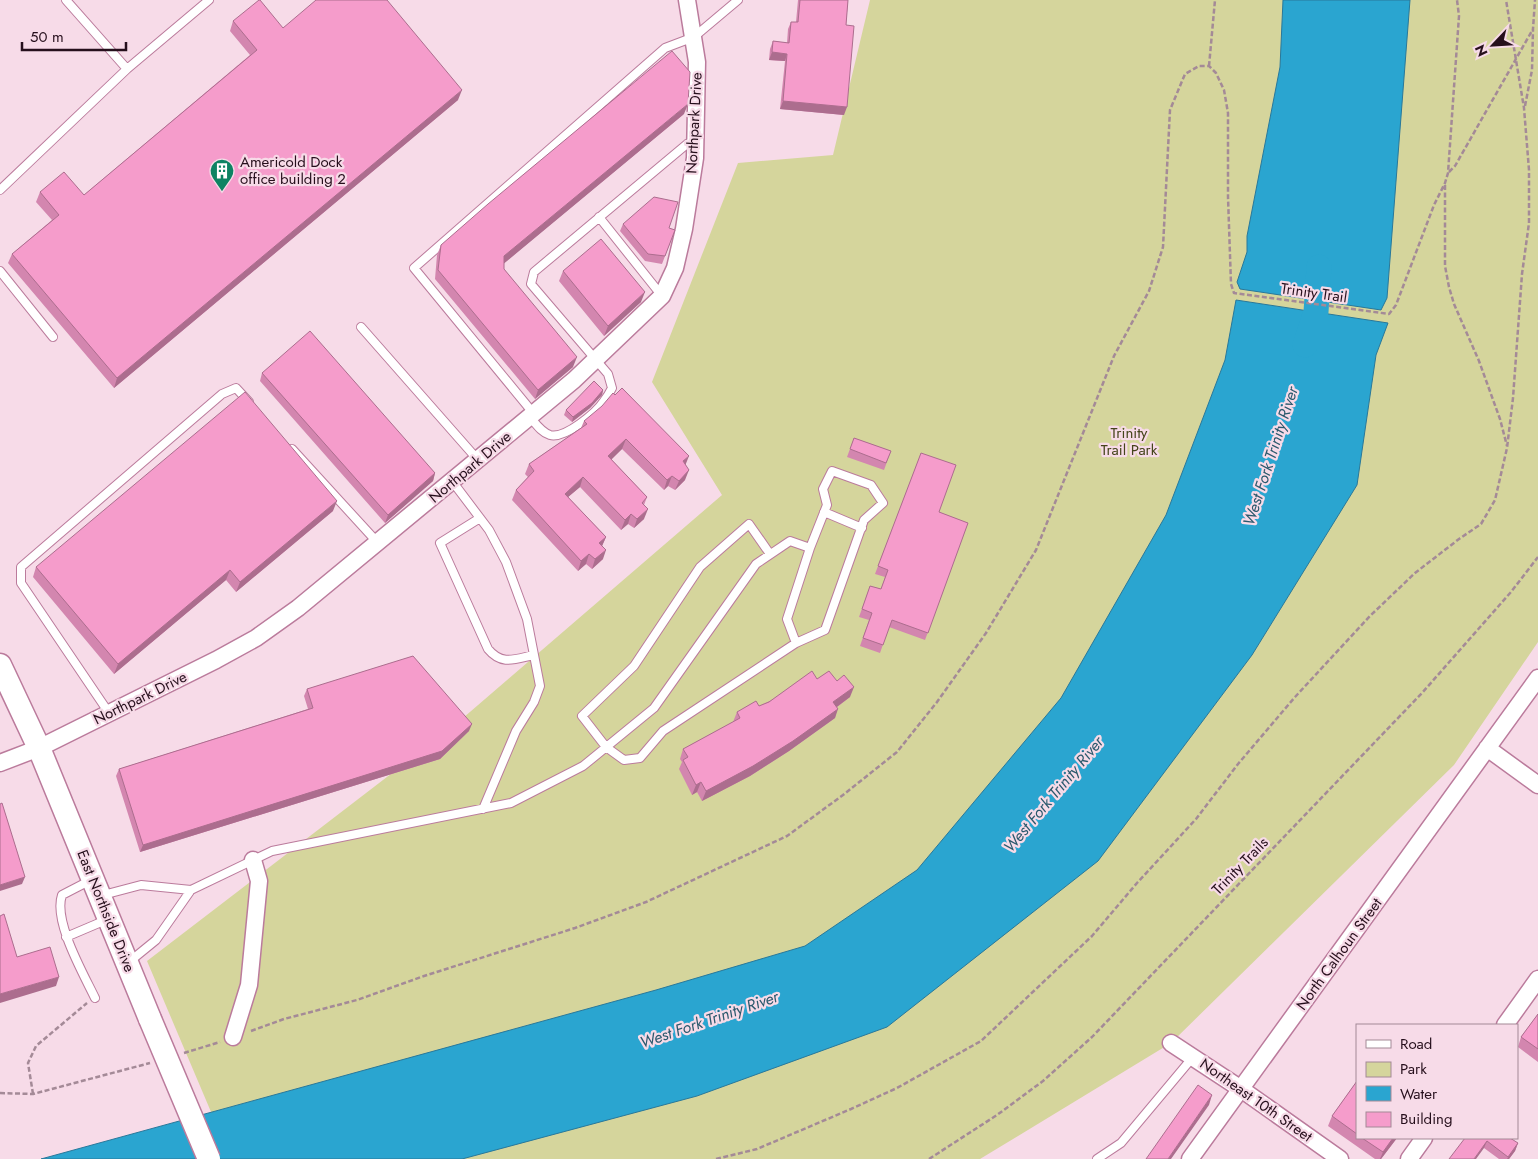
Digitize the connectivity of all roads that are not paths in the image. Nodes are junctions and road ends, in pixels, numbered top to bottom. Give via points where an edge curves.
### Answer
1 (66, 0) edge
2 (209, 0) edge
3 (687, 0) edge
4 (738, 0) edge
5 (694, 37) junction
6 (127, 70) junction
7 (695, 141) junction
8 (0, 190) edge
9 (600, 217) junction
10 (0, 271) edge
11 (662, 296) junction
12 (361, 327) dead end
13 (53, 337) dead end
14 (595, 360) junction
15 (255, 408) edge
16 (532, 415) junction
17 (286, 442) edge
18 (478, 460) junction
19 (452, 481) junction
20 (824, 512) junction
21 (480, 518) junction
22 (862, 528) junction
23 (378, 543) junction
24 (810, 548) junction
25 (770, 554) junction
26 (796, 643) junction
27 (534, 654) junction
28 (0, 665) edge
29 (1538, 678) edge
30 (110, 713) junction
31 (606, 747) junction
32 (38, 748) junction
33 (1487, 748) junction
34 (0, 763) edge
35 (1538, 785) edge
36 (483, 809) junction
37 (253, 860) junction
38 (96, 888) junction
39 (191, 890) junction
40 (109, 919) junction
41 (66, 937) junction
42 (127, 964) junction
43 (1538, 979) edge
44 (95, 998) road end
45 (1506, 1024) edge
46 (233, 1038) dead end
47 (1171, 1043) dead end
48 (1193, 1057) junction
49 (1241, 1089) junction
50 (1423, 1139) edge
51 (209, 1159) edge
52 (1097, 1159) edge
53 (1190, 1159) edge
54 (1340, 1159) edge
55 (1409, 1159) edge

1 - 6 lane
2 - 6 lane
3 - 5 street, Northpark Drive
4 - 5 lane
5 - 7 street, Northpark Drive via 697,62
5 - 16 lane via 665,48 414,268
6 - 8 lane
7 - 9 lane via 687,144
7 - 11 street, Northpark Drive via 684,229 675,268
9 - 11 lane
9 - 14 lane via 534,272 531,284
10 - 13 lane
11 - 14 street, Northpark Drive
12 - 18 lane
14 - 16 street, Northpark Drive
14 - 16 lane via 608,374 612,388 604,402 583,422 562,434 552,435 542,431
15 - 30 lane via 236,388 222,394 21,567 21,583
16 - 18 street, Northpark Drive
17 - 23 lane
18 - 19 street, Northpark Drive
19 - 21 lane
19 - 23 street, Northpark Drive
20 - 22 lane
20 - 22 lane via 827,505 823,489 832,471 872,485 883,503 864,520
20 - 24 lane
21 - 27 lane via 506,562 527,619
21 - 27 lane via 440,543 494,657 506,660
22 - 26 lane via 825,630
23 - 30 street, Northpark Drive via 256,638
24 - 25 lane via 790,541
24 - 26 lane via 788,619
25 - 31 lane via 756,564 654,708
25 - 31 lane via 749,524 700,567 634,666 582,716
26 - 31 lane via 664,731 640,758 624,760
27 - 36 lane via 540,686 516,731
28 - 32 street, East Northside Drive
29 - 33 street, North Calhoun Street
30 - 32 street, Northpark Drive
31 - 36 lane via 583,766 511,803
32 - 34 street, Northpark Drive
32 - 38 street, East Northside Drive
33 - 35 street
33 - 49 street, North Calhoun Street
36 - 37 lane via 272,851
37 - 39 lane
37 - 46 street via 259,881 249,985
38 - 39 lane via 141,885
38 - 40 street, East Northside Drive
38 - 41 lane via 62,895 59,904
39 - 42 lane via 156,940
40 - 41 lane
40 - 42 street, East Northside Drive
41 - 44 lane
42 - 51 street, East Northside Drive, bridge
43 - 45 street
47 - 48 street, Northeast 10th Street
48 - 49 street, Northeast 10th Street
48 - 52 lane via 1120,1142
49 - 53 street, North Calhoun Street
49 - 54 street, Northeast 10th Street
50 - 55 street

